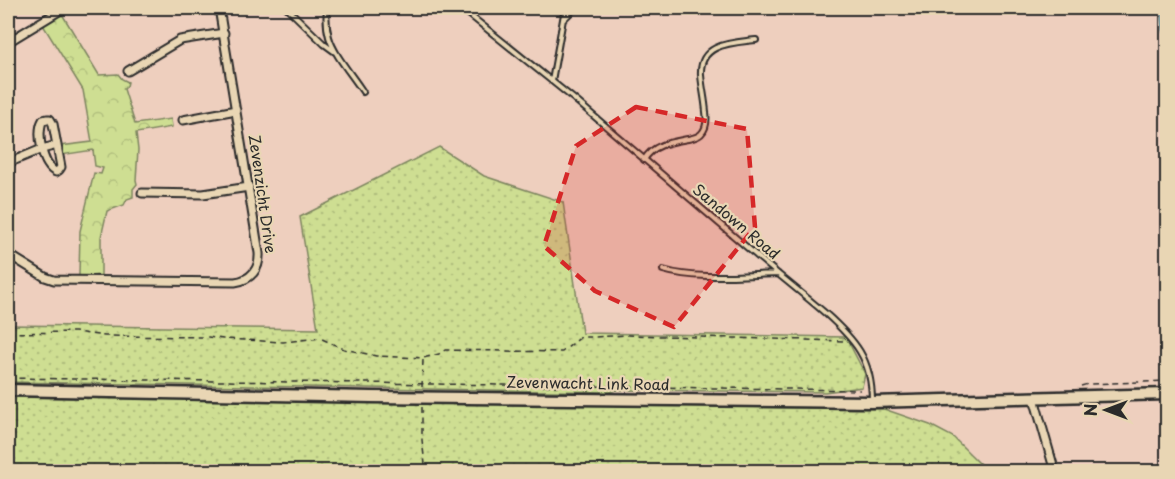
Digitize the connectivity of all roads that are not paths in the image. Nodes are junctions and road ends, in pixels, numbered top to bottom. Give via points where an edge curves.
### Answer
1 (64, 8) edge
2 (219, 8) edge
3 (287, 8) edge
4 (327, 8) edge
5 (461, 8) edge
6 (565, 8) edge
7 (575, 8) edge
8 (696, 8) edge
9 (721, 8) edge
10 (562, 20) junction
11 (224, 33) junction
12 (756, 39) dead end
13 (8, 42) edge
14 (336, 52) junction
15 (128, 71) dead end
16 (552, 81) junction
17 (363, 92) dead end
18 (236, 110) junction
19 (183, 120) dead end
20 (57, 145) junction
21 (42, 149) junction
22 (644, 160) junction
23 (8, 163) edge
24 (249, 187) junction
25 (142, 193) dead end
26 (8, 254) edge
27 (663, 270) dead end
28 (778, 274) junction
29 (8, 390) edge
30 (1167, 394) edge
31 (1034, 398) junction
32 (872, 402) junction
33 (1055, 471) edge

1 - 13 street
2 - 11 street, Zevenzicht Drive
3 - 14 lane
4 - 14 lane via 327,28
5 - 16 lane, Sandown Road
6 - 10 lane
7 - 10 lane
8 - 9 lane
10 - 16 lane
11 - 15 street via 180,40
11 - 18 street, Zevenzicht Drive
12 - 22 lane via 720,46 704,57 701,72 706,126 702,133 659,146
14 - 17 lane
16 - 22 lane, Sandown Road
18 - 19 street
18 - 24 street, Zevenzicht Drive
20 - 21 street
20 - 21 street via 61,166 56,172 51,170
20 - 21 street via 52,121 47,118 40,124
21 - 23 street
22 - 28 lane, Sandown Road
24 - 25 street via 203,194
24 - 26 street, Zevenzicht Drive via 260,258 253,273 240,282 54,280
27 - 28 lane via 702,275
28 - 32 lane, Sandown Road via 859,348 869,371
29 - 32 street, Zevenwacht Link Road
30 - 31 street, Zevenwacht Link Road
31 - 32 street, Zevenwacht Link Road
31 - 33 street

